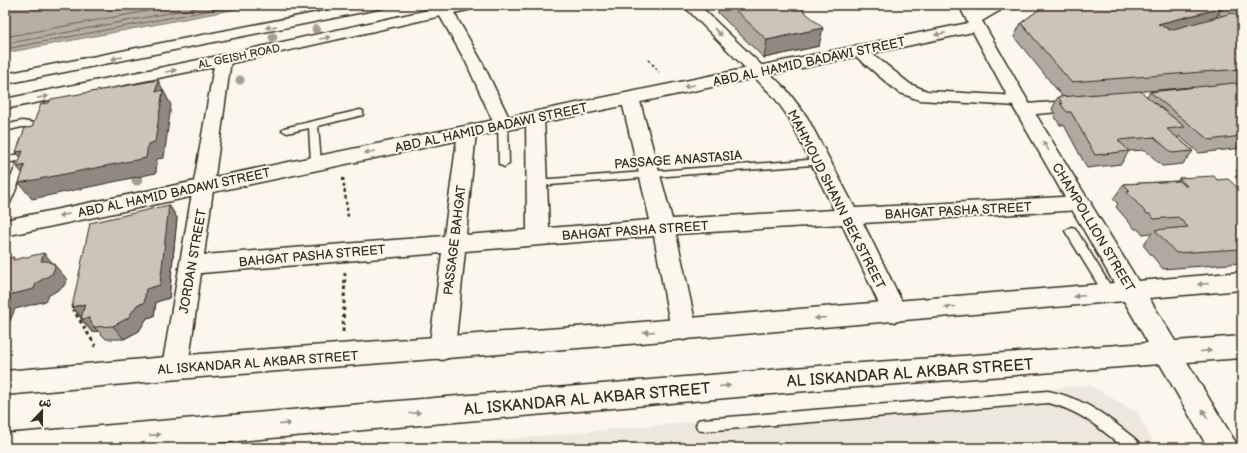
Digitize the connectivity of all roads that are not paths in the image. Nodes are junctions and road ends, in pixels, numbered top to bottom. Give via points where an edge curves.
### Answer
1 (378, 5) edge
2 (383, 5) edge
3 (472, 5) edge
4 (690, 5) edge
5 (999, 5) edge
6 (445, 11) junction
7 (973, 17) edge
8 (295, 22) junction
9 (392, 23) junction
10 (301, 43) junction
11 (858, 50) junction
12 (223, 60) junction
13 (759, 71) junction
14 (5, 79) edge
15 (630, 98) junction
16 (5, 104) edge
17 (1102, 104) edge
18 (1022, 105) junction
19 (360, 113) dead end
20 (535, 118) junction
21 (313, 124) junction
22 (503, 124) junction
23 (5, 128) edge
24 (287, 130) dead end
25 (467, 132) junction
26 (25, 156) junction
27 (5, 160) edge
28 (821, 162) junction
29 (316, 163) junction
30 (504, 164) dead end
31 (650, 175) junction
32 (537, 183) junction
33 (204, 186) junction
34 (6, 197) edge
35 (1080, 203) junction
36 (849, 217) junction
37 (663, 227) junction
38 (5, 228) edge
39 (1071, 231) dead end
40 (538, 237) junction
41 (453, 244) junction
42 (190, 265) junction
43 (1242, 281) edge
44 (1120, 292) junction
45 (895, 312) junction
46 (684, 330) junction
47 (1242, 347) edge
48 (442, 348) junction
49 (1169, 354) junction
50 (175, 368) junction
51 (5, 383) edge
52 (703, 425) dead end
53 (5, 448) edge
54 (1135, 448) edge
55 (1224, 448) edge

1 - 8 main road, AL GEISH ROAD
2 - 9 main road
3 - 6 main road, AL GEISH ROAD
4 -> 13 main road, MAHMOUD SHANN BEK STREET
5 - 7 main road, ABD AL HAMID BADAWI STREET
6 - 9 main road, AL GEISH ROAD
6 - 22 main road via 474,62
7 -> 11 main road, ABD AL HAMID BADAWI STREET
7 - 18 main road, CHAMPOLLION STREET
8 - 10 main road
8 -> 14 main road, AL GEISH ROAD
10 -> 9 main road, AL GEISH ROAD
10 - 12 main road, AL GEISH ROAD
11 - 13 main road, ABD AL HAMID BADAWI STREET
11 - 18 main road via 904,88 925,96
16 -> 12 main road, AL GEISH ROAD
12 - 33 main road, JORDAN STREET
13 -> 15 main road, ABD AL HAMID BADAWI STREET
13 - 28 main road, MAHMOUD SHANN BEK STREET via 798,117
15 - 20 main road, ABD AL HAMID BADAWI STREET
15 - 31 main road
17 - 18 main road
35 -> 18 main road, CHAMPOLLION STREET
19 - 21 lane
20 - 22 main road, ABD AL HAMID BADAWI STREET
20 - 32 main road
21 - 24 lane
21 - 29 lane
22 - 25 main road, ABD AL HAMID BADAWI STREET
22 - 30 lane
23 - 26 lane via 27,124 35,127
25 -> 29 main road, ABD AL HAMID BADAWI STREET
25 - 41 main road, PASSAGE BAHGAT
26 - 27 lane
26 - 34 lane
28 - 31 lane, PASSAGE ANASTASIA
28 - 36 main road, MAHMOUD SHANN BEK STREET
29 - 33 main road, ABD AL HAMID BADAWI STREET
31 - 32 lane, PASSAGE ANASTASIA
31 - 37 main road
32 - 40 main road
33 -> 38 main road, ABD AL HAMID BADAWI STREET
33 - 42 main road, JORDAN STREET
35 - 36 main road, BAHGAT PASHA STREET
35 - 44 main road, CHAMPOLLION STREET
36 - 37 main road, BAHGAT PASHA STREET
36 - 45 main road, MAHMOUD SHANN BEK STREET
37 - 40 main road, BAHGAT PASHA STREET
37 - 46 main road
39 - 44 lane
40 - 41 main road, BAHGAT PASHA STREET
41 - 42 main road, BAHGAT PASHA STREET
41 - 48 main road, PASSAGE BAHGAT
42 - 50 main road, JORDAN STREET
43 -> 44 main road, AL ISKANDAR AL AKBAR STREET
44 -> 45 main road, AL ISKANDAR AL AKBAR STREET
44 - 49 main road, CHAMPOLLION STREET
45 -> 46 main road, AL ISKANDAR AL AKBAR STREET
46 -> 48 main road, AL ISKANDAR AL AKBAR STREET
49 -> 47 main road, AL ISKANDAR AL AKBAR STREET
48 - 50 main road, AL ISKANDAR AL AKBAR STREET
53 -> 49 main road, AL ISKANDAR AL AKBAR STREET via 818,378
55 -> 49 main road, CHAMPOLLION STREET
50 - 51 main road, AL ISKANDAR AL AKBAR STREET
52 - 54 lane via 1048,397 1079,405

